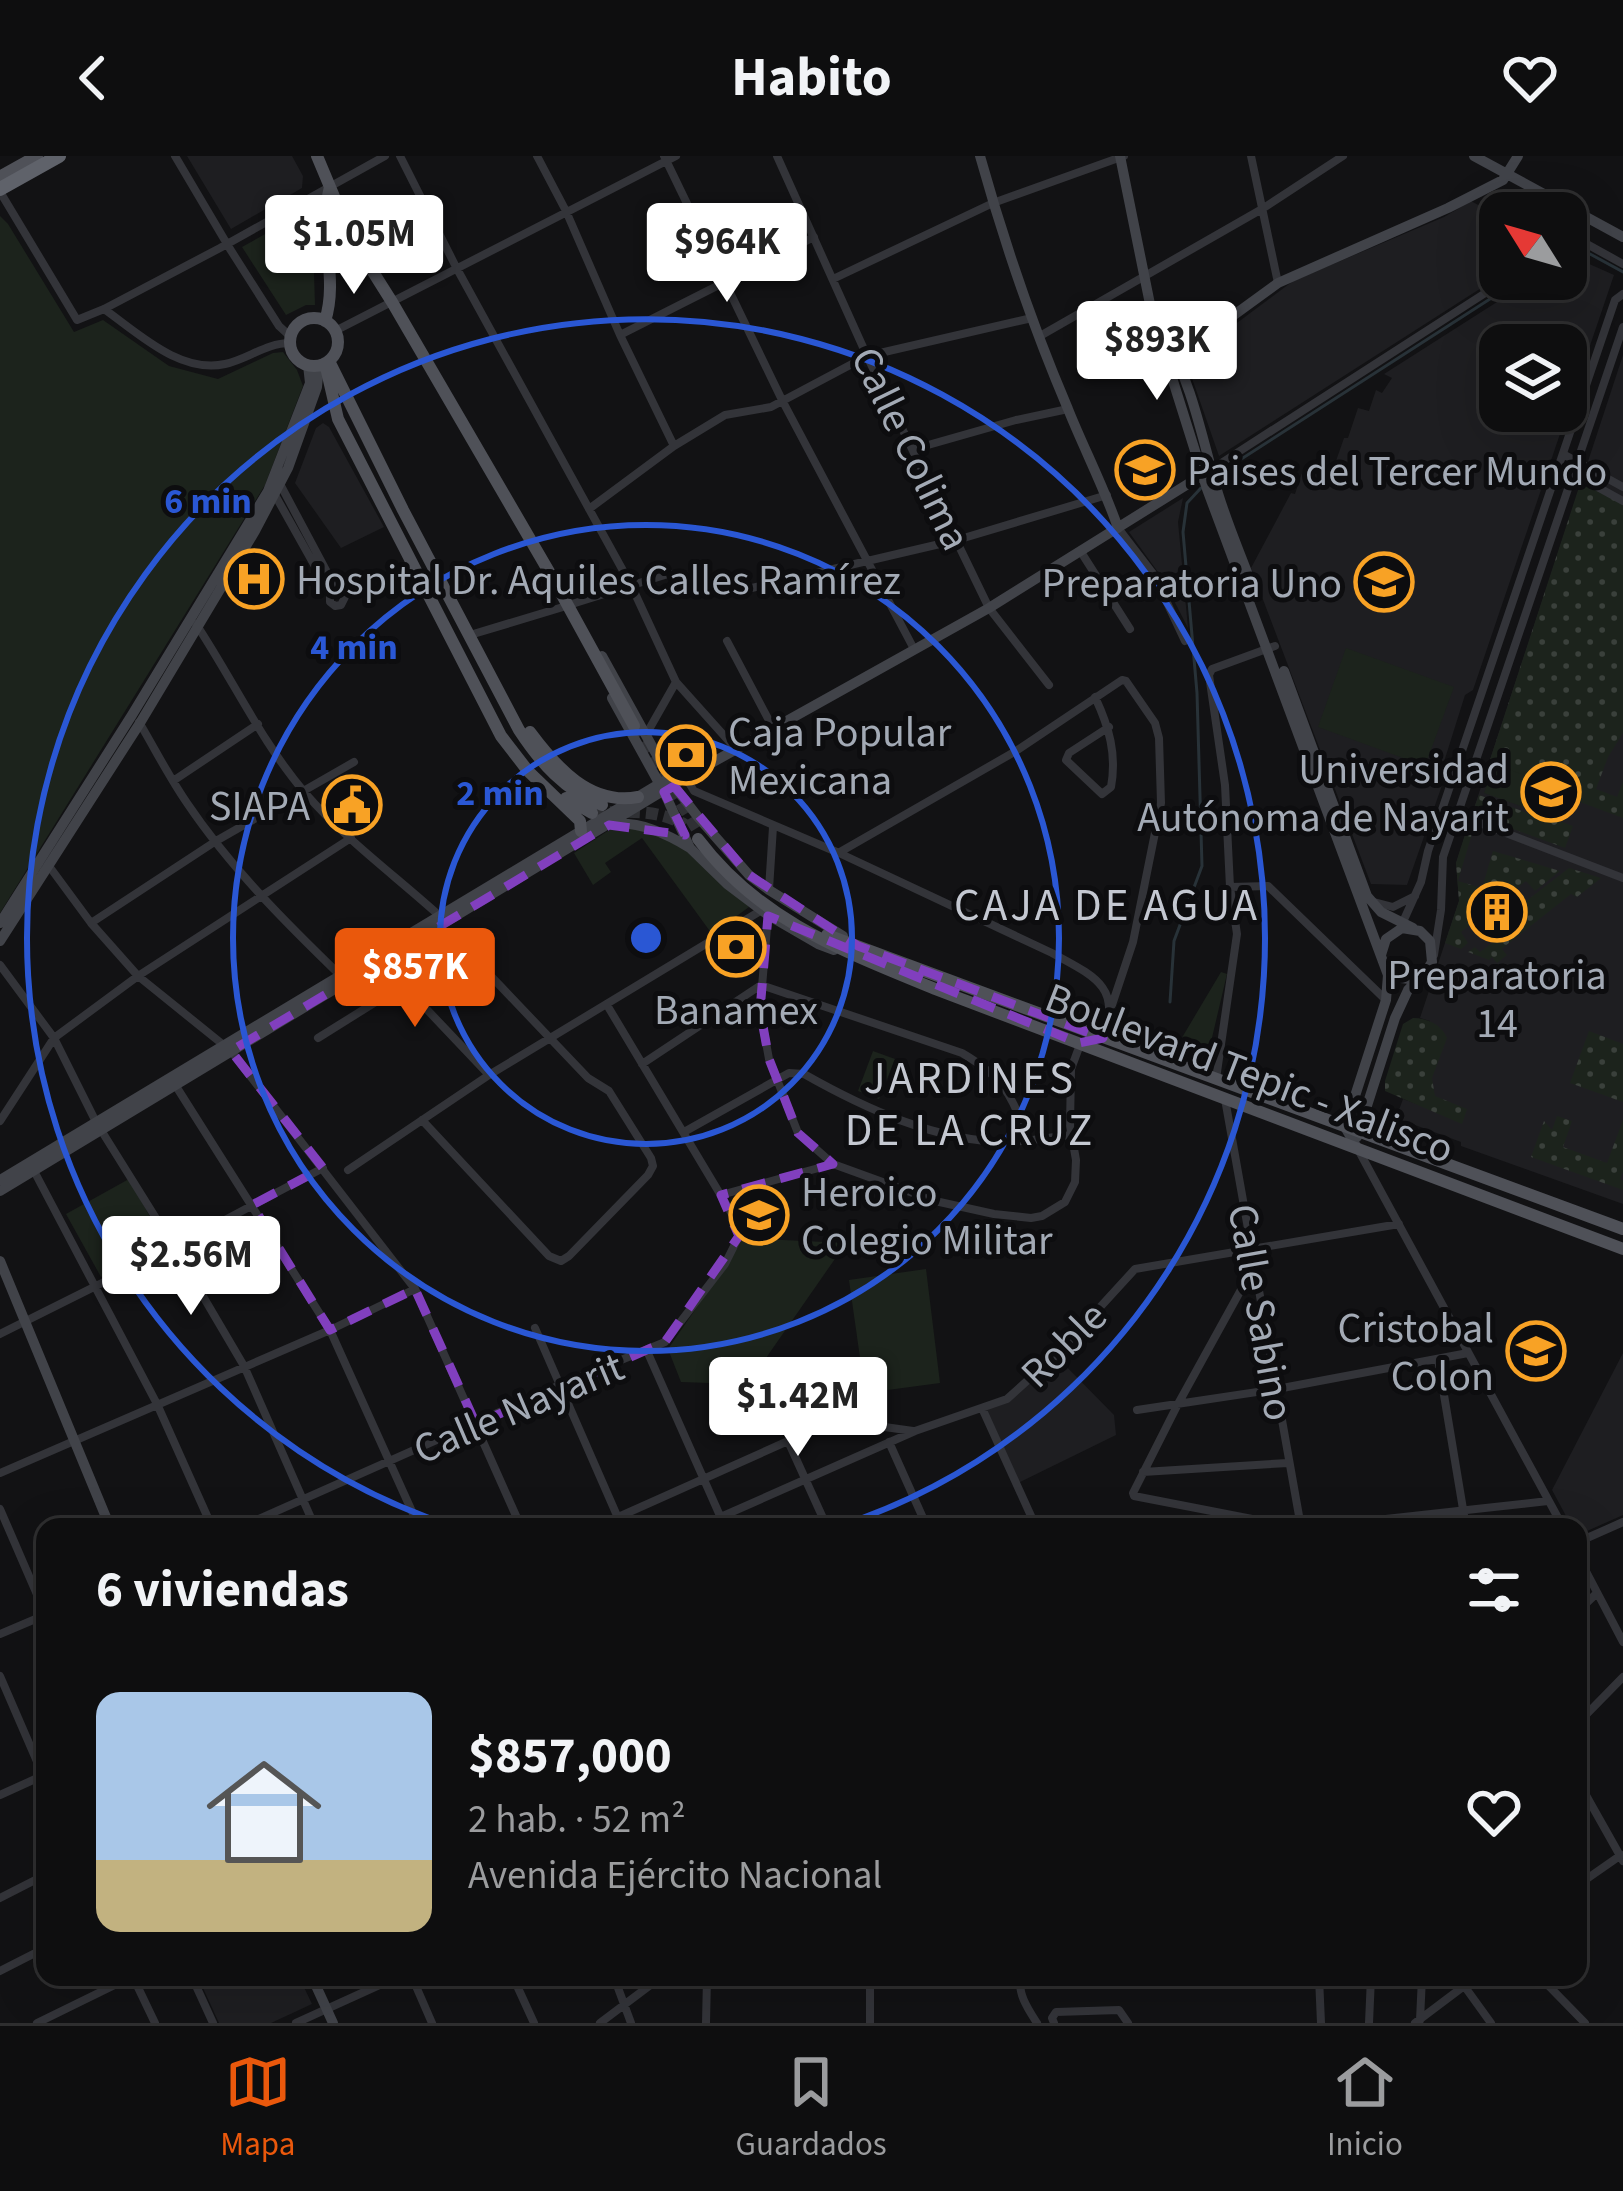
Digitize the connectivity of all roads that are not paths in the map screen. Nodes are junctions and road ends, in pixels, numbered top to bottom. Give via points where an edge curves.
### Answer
1 (41, 156) edge
2 (59, 156) edge
3 (71, 156) edge
4 (176, 156) edge
5 (317, 156) edge
6 (385, 156) edge
7 (400, 156) edge
8 (537, 156) edge
9 (777, 156) edge
10 (980, 156) edge
11 (1121, 156) edge
12 (1250, 156) edge
13 (1343, 156) edge
14 (1474, 156) edge
15 (1518, 156) edge
16 (669, 158) edge
17 (1508, 174) junction
18 (0, 184) edge
19 (330, 186) junction
20 (993, 203) junction
21 (1262, 209) junction
22 (566, 211) junction
23 (351, 237) junction
24 (814, 237) junction
25 (1623, 237) edge
26 (226, 244) junction
27 (1587, 244) edge
28 (326, 252) junction
29 (1623, 264) edge
30 (456, 267) junction
31 (1142, 277) junction
32 (833, 279) junction
33 (723, 282) junction
34 (1278, 283) junction
35 (1623, 294) edge
36 (1479, 298) edge
37 (392, 302) junction
38 (104, 309) junction
39 (1033, 317) junction
40 (330, 326) junction
41 (1623, 327) edge
42 (620, 335) junction
43 (1040, 336) junction
44 (290, 340) junction
45 (867, 356) junction
46 (1172, 360) junction
47 (320, 364) junction
48 (1592, 370) junction
49 (1606, 376) junction
50 (782, 400) junction
51 (1068, 409) junction
52 (674, 446) junction
53 (914, 449) junction
54 (1563, 454) junction
55 (1577, 462) junction
56 (1559, 466) junction
57 (1573, 473) junction
58 (1210, 479) junction
59 (275, 487) junction
60 (1623, 487) edge
61 (1107, 495) junction
62 (1623, 501) edge
63 (589, 509) junction
64 (1118, 528) junction
65 (957, 540) junction
66 (424, 551) junction
67 (1081, 552) junction
68 (411, 560) junction
69 (869, 561) junction
70 (318, 565) junction
71 (555, 583) junction
72 (632, 587) junction
73 (568, 606) junction
74 (989, 608) junction
75 (195, 623) junction
76 (1130, 629) dead end
77 (470, 635) junction
78 (727, 641) dead end
79 (1185, 641) dead end
80 (1272, 647) junction
81 (1498, 647) junction
82 (915, 650) junction
83 (1513, 652) junction
84 (493, 676) junction
85 (676, 682) junction
86 (1048, 685) dead end
87 (1095, 697) junction
88 (490, 712) junction
89 (136, 719) junction
90 (258, 724) junction
91 (1109, 727) junction
92 (773, 728) junction
93 (640, 730) junction
94 (1464, 745) junction
95 (736, 748) junction
96 (1479, 750) junction
97 (354, 763) dead end
98 (173, 781) junction
99 (672, 783) junction
100 (304, 792) junction
101 (638, 796) junction
102 (1443, 809) junction
103 (1458, 815) junction
104 (609, 825) junction
105 (773, 827) junction
106 (581, 831) junction
107 (351, 838) junction
108 (696, 840) junction
109 (216, 841) junction
110 (838, 853) junction
111 (45, 859) junction
112 (1623, 878) edge
113 (1230, 887) junction
114 (769, 890) junction
115 (1416, 895) junction
116 (261, 896) junction
117 (1366, 896) junction
118 (765, 912) junction
119 (443, 919) junction
120 (0, 923) edge
121 (91, 923) junction
122 (1408, 926) junction
123 (0, 941) edge
124 (857, 951) junction
125 (378, 958) junction
126 (1383, 960) junction
127 (1432, 962) junction
128 (0, 965) edge
129 (137, 976) junction
130 (1421, 976) junction
131 (344, 978) junction
132 (760, 985) junction
133 (403, 987) junction
134 (1386, 1000) junction
135 (607, 1005) junction
136 (1112, 1007) junction
137 (54, 1038) junction
138 (318, 1038) dead end
139 (551, 1038) junction
140 (1103, 1038) junction
141 (1079, 1043) junction
142 (226, 1049) junction
143 (642, 1064) junction
144 (489, 1075) junction
145 (1216, 1080) junction
146 (776, 1081) junction
147 (173, 1082) junction
148 (1225, 1097) junction
149 (422, 1120) junction
150 (0, 1121) edge
151 (99, 1126) junction
152 (683, 1132) junction
153 (1071, 1135) junction
154 (1353, 1135) junction
155 (1028, 1140) junction
156 (833, 1164) junction
157 (32, 1167) junction
158 (323, 1168) junction
159 (348, 1170) dead end
160 (0, 1180) edge
161 (0, 1191) edge
162 (721, 1195) junction
163 (252, 1205) junction
164 (1399, 1224) junction
165 (1623, 1229) edge
166 (174, 1247) junction
167 (1251, 1248) junction
168 (1623, 1249) edge
169 (0, 1262) edge
170 (1254, 1266) junction
171 (97, 1286) junction
172 (415, 1289) junction
173 (24, 1322) junction
174 (535, 1328) dead end
175 (330, 1330) junction
176 (0, 1334) edge
177 (647, 1352) junction
178 (1468, 1353) junction
179 (1438, 1359) junction
180 (244, 1366) junction
181 (560, 1385) junction
182 (1276, 1389) junction
183 (158, 1404) junction
184 (1178, 1404) junction
185 (982, 1408) junction
186 (1138, 1410) dead end
187 (476, 1424) junction
188 (915, 1431) junction
189 (73, 1441) junction
190 (788, 1441) junction
191 (890, 1442) junction
192 (388, 1463) junction
193 (1288, 1463) junction
194 (1143, 1472) junction
195 (0, 1473) edge
196 (704, 1479) junction
197 (806, 1479) junction
198 (303, 1499) junction
199 (1549, 1501) junction
200 (0, 1509) edge
201 (1210, 1511) junction
202 (1462, 1511) junction
203 (106, 1518) edge
204 (208, 1518) edge
205 (261, 1518) edge
206 (311, 1518) edge
207 (414, 1518) edge
208 (517, 1518) edge
209 (618, 1518) edge
210 (628, 1518) edge
211 (721, 1518) edge
212 (731, 1518) edge
213 (823, 1518) edge
214 (924, 1518) edge
215 (1032, 1518) edge
216 (1212, 1518) edge
217 (1248, 1518) edge
218 (1296, 1518) edge
219 (1397, 1518) edge
220 (1464, 1518) edge
221 (1558, 1518) edge
222 (1623, 1522) edge
223 (1587, 1538) edge
224 (1587, 1574) edge
225 (36, 1593) edge
226 (1597, 1593) junction
227 (1587, 1602) edge
228 (36, 1618) edge
229 (0, 1634) edge
230 (1623, 1642) edge
231 (0, 1676) edge
232 (1623, 1677) edge
233 (1587, 1714) edge
234 (36, 1759) edge
235 (36, 1780) edge
236 (0, 1795) edge
237 (1587, 1797) edge
238 (1622, 1857) edge
239 (1587, 1879) edge
240 (36, 1880) edge
241 (0, 1898) edge
242 (36, 1953) edge
243 (0, 1971) edge
244 (114, 1986) edge
245 (136, 1986) edge
246 (196, 1986) edge
247 (316, 1986) edge
248 (378, 1986) edge
249 (416, 1986) edge
250 (517, 1986) edge
251 (618, 1986) edge
252 (649, 1986) edge
253 (707, 1986) edge
254 (870, 1986) edge
255 (1020, 1986) edge
256 (1319, 1986) edge
257 (1371, 1986) edge
258 (1420, 1986) edge
259 (1549, 1986) edge
260 (1465, 1987) joint
261 (625, 2003) junction
262 (327, 2009) junction
263 (1418, 2021) edge
264 (38, 2023) edge
265 (155, 2023) edge
266 (213, 2023) edge
267 (296, 2023) edge
268 (333, 2023) edge
269 (432, 2023) edge
270 (534, 2023) edge
271 (601, 2023) edge
272 (631, 2023) edge
273 (706, 2023) edge
274 (870, 2023) edge
275 (1036, 2023) edge
276 (1054, 2023) edge
277 (1128, 2023) edge
278 (1321, 2023) edge
279 (1369, 2023) edge
280 (1491, 2023) edge
281 (1585, 2023) edge

1 - 18 highway
2 - 18 highway
3 - 18 main road
4 - 26 street
5 - 19 main road
6 - 19 street
7 - 30 street
8 - 22 street
9 - 24 street, Calle Colima
10 - 20 main road
11 - 20 street
11 - 31 main road
12 - 21 street
13 - 21 street
14 - 17 main road
15 - 17 main road
16 - 22 street
16 - 33 street
17 - 25 main road
17 - 34 main road
18 - 38 street via 77,320
19 - 23 main road
19 - 26 street
19 - 28 main road
20 - 32 street
20 - 39 main road
21 - 31 street
21 - 34 street
22 - 30 street
22 - 42 street
23 - 28 main road via 334,232
23 - 37 main road
24 - 32 street, Calle Colima
24 - 33 street
26 - 38 street
26 - 44 street
27 - 29 street
28 - 40 main road
30 - 37 street
30 - 63 street
31 - 43 street
31 - 46 main road
32 - 45 street, Calle Colima
33 - 42 street
33 - 50 street
34 - 46 main road
35 - 48 street
36 - 58 street
37 - 40 street
37 - 71 main road
38 - 44 street via 166,352 204,364
39 - 43 main road
39 - 45 street
40 - 44 main road via 304,320
40 - 47 main road via 337,350
41 - 49 street
42 - 52 street
43 - 51 main road
44 - 47 main road via 294,356
45 - 50 street
45 - 53 street, Calle Colima
46 - 58 main road
47 - 59 main road
47 - 66 main road
47 - 68 main road via 338,419
48 - 49 street
48 - 54 street
49 - 55 street
50 - 52 street via 725,415
50 - 69 street
51 - 53 street
51 - 61 main road
52 - 63 street
53 - 65 street, Calle Colima
54 - 55 street
54 - 56 street
55 - 57 street
55 - 60 street
56 - 57 street
56 - 81 street
57 - 62 street
57 - 83 street
58 - 64 main road
58 - 80 main road
59 - 70 street
59 - 75 main road
61 - 64 main road
61 - 65 street
63 - 72 street
64 - 67 main road
64 - 79 street via 1154,575
65 - 69 street
65 - 74 street, Calle Colima
66 - 68 main road
66 - 77 main road
67 - 74 main road
67 - 76 street
68 - 88 main road
69 - 72 street via 739,591 668,574
69 - 82 street
70 - 70 street via 330,602 341,605 346,595
71 - 73 main road
71 - 93 main road
72 - 73 street
72 - 85 street
73 - 77 street
73 - 93 main road
73 - 99 main road
74 - 82 main road
74 - 86 street, Calle Colima
75 - 89 main road
75 - 90 street
77 - 84 main road
78 - 92 street
80 - 113 street via 1208,675
80 - 117 main road
80 - 126 main road
81 - 83 street
81 - 94 street
82 - 92 main road
83 - 96 street
84 - 88 main road via 529,745 597,809 565,797 530,766
84 - 101 main road via 580,786 616,799
85 - 93 street
85 - 95 street
87 - 91 street
87 - 110 street via 1016,752
87 - 136 street via 1126,681 1159,738 1161,802
88 - 106 main road via 514,755
89 - 98 street
89 - 111 main road
90 - 98 street
90 - 100 street
91 - 91 street via 1114,770 1102,794 1066,760
92 - 95 main road
93 - 99 main road
94 - 96 street
94 - 102 street
95 - 99 main road
96 - 103 street
97 - 100 street
98 - 109 street
99 - 101 main road
99 - 104 main road
99 - 105 street
99 - 108 main road
99 - 114 main road
100 - 107 street
100 - 109 street
101 - 106 main road
102 - 103 street
102 - 115 street
103 - 112 street
103 - 127 street via 1443,857
104 - 108 main road
104 - 119 main road
105 - 110 street
105 - 114 street
106 - 119 main road
107 - 116 street
107 - 119 street
108 - 118 main road via 728,884
108 - 124 main road via 760,904
109 - 116 street
109 - 121 street
110 - 136 street via 1052,952 1098,981
111 - 120 main road
111 - 121 street
111 - 123 main road
113 - 134 street via 1268,886
113 - 145 street via 1237,934
114 - 124 main road
115 - 117 street via 1393,907
115 - 122 street
116 - 129 street
116 - 131 street
117 - 122 main road
118 - 124 main road via 818,944
118 - 132 street
118 - 135 street
119 - 125 main road
121 - 129 street
122 - 126 main road via 1386,939
122 - 127 main road via 1430,941
124 - 140 main road, Boulevard Tepic - Xalisco
124 - 141 main road, Boulevard Tepic - Xalisco
125 - 131 main road
125 - 133 street
126 - 130 main road via 1404,980
126 - 134 main road
127 - 130 main road
128 - 137 street
129 - 137 street
129 - 142 street
130 - 154 main road via 1402,1002
131 - 142 main road
132 - 143 street
132 - 146 street
132 - 155 street via 962,1053 1004,1085
133 - 138 street
133 - 139 street via 466,950
133 - 144 street
134 - 154 main road
135 - 139 street
135 - 143 street
136 - 140 street
137 - 150 street
137 - 151 street
139 - 144 street
139 - 149 street via 608,1091 653,1166 565,1260 549,1256
140 - 141 street
140 - 145 main road, Boulevard Tepic - Xalisco
141 - 148 main road, Boulevard Tepic - Xalisco
141 - 153 street
142 - 147 main road
142 - 158 street
143 - 152 street
144 - 149 street
145 - 154 main road, Boulevard Tepic - Xalisco
146 - 152 street
146 - 155 street via 804,1074 915,1124 969,1138
146 - 156 street via 798,1132
147 - 151 main road
147 - 163 street
148 - 154 main road, Boulevard Tepic - Xalisco
148 - 167 street, Calle Sabino
149 - 159 street
151 - 157 main road
151 - 166 street
152 - 162 street
153 - 155 street
153 - 156 street via 1071,1191 1058,1208 1031,1218 935,1201
154 - 164 street
154 - 165 main road, Boulevard Tepic - Xalisco
154 - 168 main road, Boulevard Tepic - Xalisco
156 - 162 street
157 - 160 main road
157 - 161 main road
157 - 171 street
158 - 163 street
158 - 172 street
162 - 177 street, Calle Nayarit via 740,1236 665,1342
163 - 166 street
163 - 175 street
164 - 167 street
164 - 178 street
166 - 171 street
166 - 180 street
167 - 170 street, Calle Sabino
167 - 185 street, Roble via 1135,1269 1021,1387
169 - 173 main road
170 - 182 street, Calle Sabino
170 - 184 street
171 - 173 street
171 - 183 street
172 - 175 street
172 - 187 street
173 - 176 street
173 - 189 main road
174 - 181 street
175 - 180 street
175 - 192 street
177 - 181 street, Calle Nayarit
177 - 196 street
178 - 179 street
178 - 199 street
179 - 182 street
179 - 202 street
180 - 183 street
180 - 198 street
181 - 187 street, Calle Nayarit
181 - 209 street
182 - 184 street
182 - 193 street, Calle Sabino
183 - 189 street
183 - 204 street
184 - 186 street
184 - 194 street
185 - 188 street, Roble
185 - 215 street
187 - 192 street, Calle Nayarit
187 - 208 street
188 - 190 street via 835,1420
188 - 191 street, Roble
189 - 195 street
189 - 203 main road
190 - 196 street
190 - 197 street
191 - 197 street, Roble
191 - 214 street
192 - 198 street, Calle Nayarit
192 - 207 street
193 - 194 street
193 - 218 street, Calle Sabino
194 - 201 street via 1134,1496
196 - 210 street
196 - 211 street
197 - 212 street, Roble
197 - 213 street
198 - 205 street, Calle Nayarit
198 - 206 street
199 - 202 street
199 - 221 street
200 - 225 street
201 - 216 street
201 - 217 street
202 - 219 street
202 - 220 street
222 - 223 street
224 - 226 street
226 - 227 street
226 - 230 street
228 - 229 street
231 - 234 street
232 - 233 street
235 - 236 street
237 - 238 street
238 - 239 street
240 - 241 street
242 - 243 street
244 - 264 street
245 - 265 street
246 - 266 street
247 - 262 main road
248 - 262 street
249 - 269 street
250 - 270 street
251 - 261 street
252 - 261 street
253 - 273 street
254 - 274 street
255 - 275 street
256 - 278 street
257 - 279 street
258 - 263 street
259 - 281 street
260 - 263 street
260 - 280 street
261 - 271 street
261 - 272 street
262 - 267 street
262 - 268 main road
276 - 277 street via 1056,2012 1119,2010

